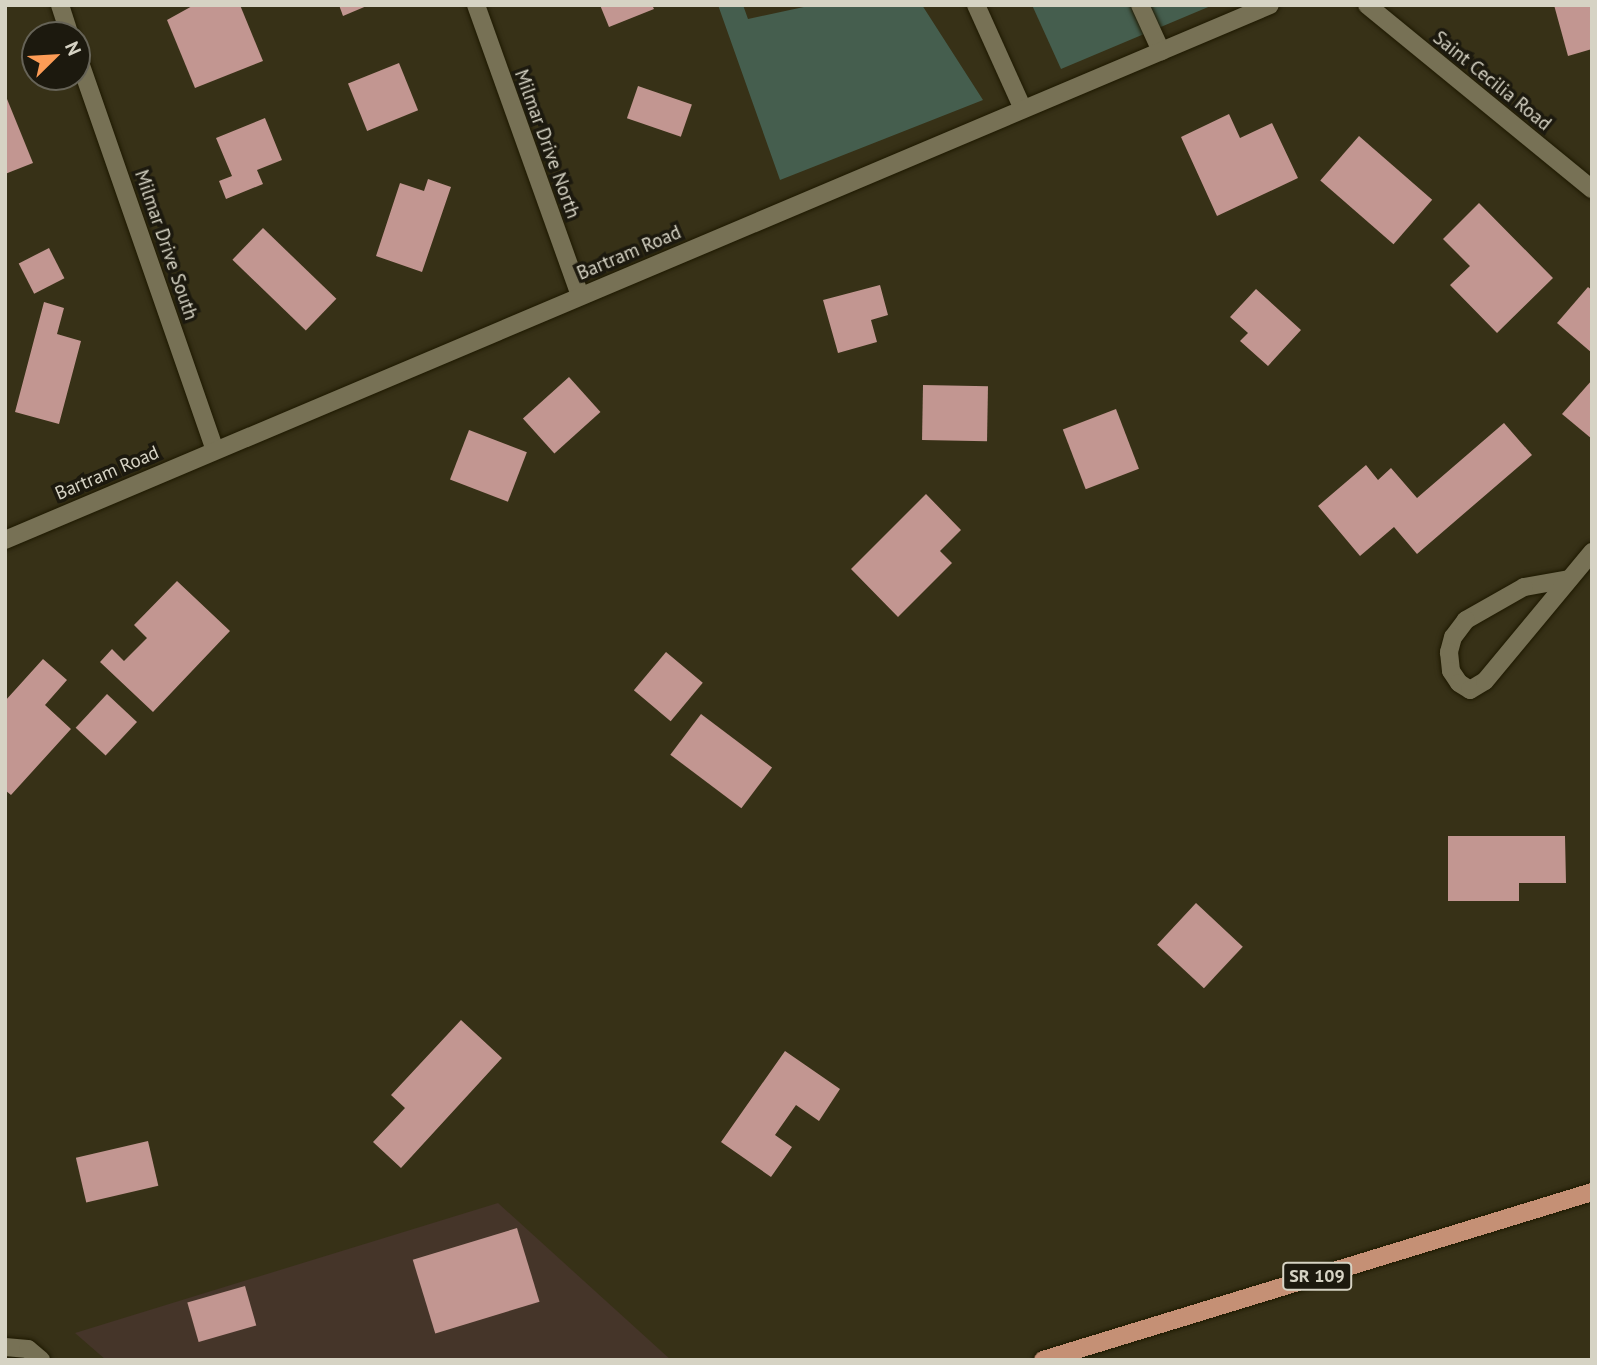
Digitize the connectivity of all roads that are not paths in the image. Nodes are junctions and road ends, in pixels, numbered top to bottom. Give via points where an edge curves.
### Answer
1 (475, 5) edge
2 (976, 5) edge
3 (1140, 5) edge
4 (1270, 5) edge
5 (1367, 5) edge
6 (1161, 51) junction
7 (90, 91) edge
8 (1023, 109) junction
9 (1592, 189) edge
10 (580, 296) junction
11 (215, 450) junction
12 (5, 540) edge
13 (1592, 552) edge
14 (1569, 579) junction
15 (1592, 1192) edge
16 (5, 1347) edge
17 (41, 1360) edge
18 (1043, 1360) edge

1 - 10 street, Milmar Drive North
2 - 8 street
3 - 6 street
4 - 6 street, Bartram Road
5 - 9 street, Saint Cecilia Road
6 - 8 street, Bartram Road
7 - 11 street, Milmar Drive South
8 - 10 street, Bartram Road
10 - 11 street, Bartram Road
11 - 12 street, Bartram Road
13 - 14 street
14 - 14 street via 1485,681 1470,690 1458,683 1451,671 1450,652 1453,637 1466,620 1524,587
15 - 18 main road, SR 109
16 - 17 street via 28,1349

